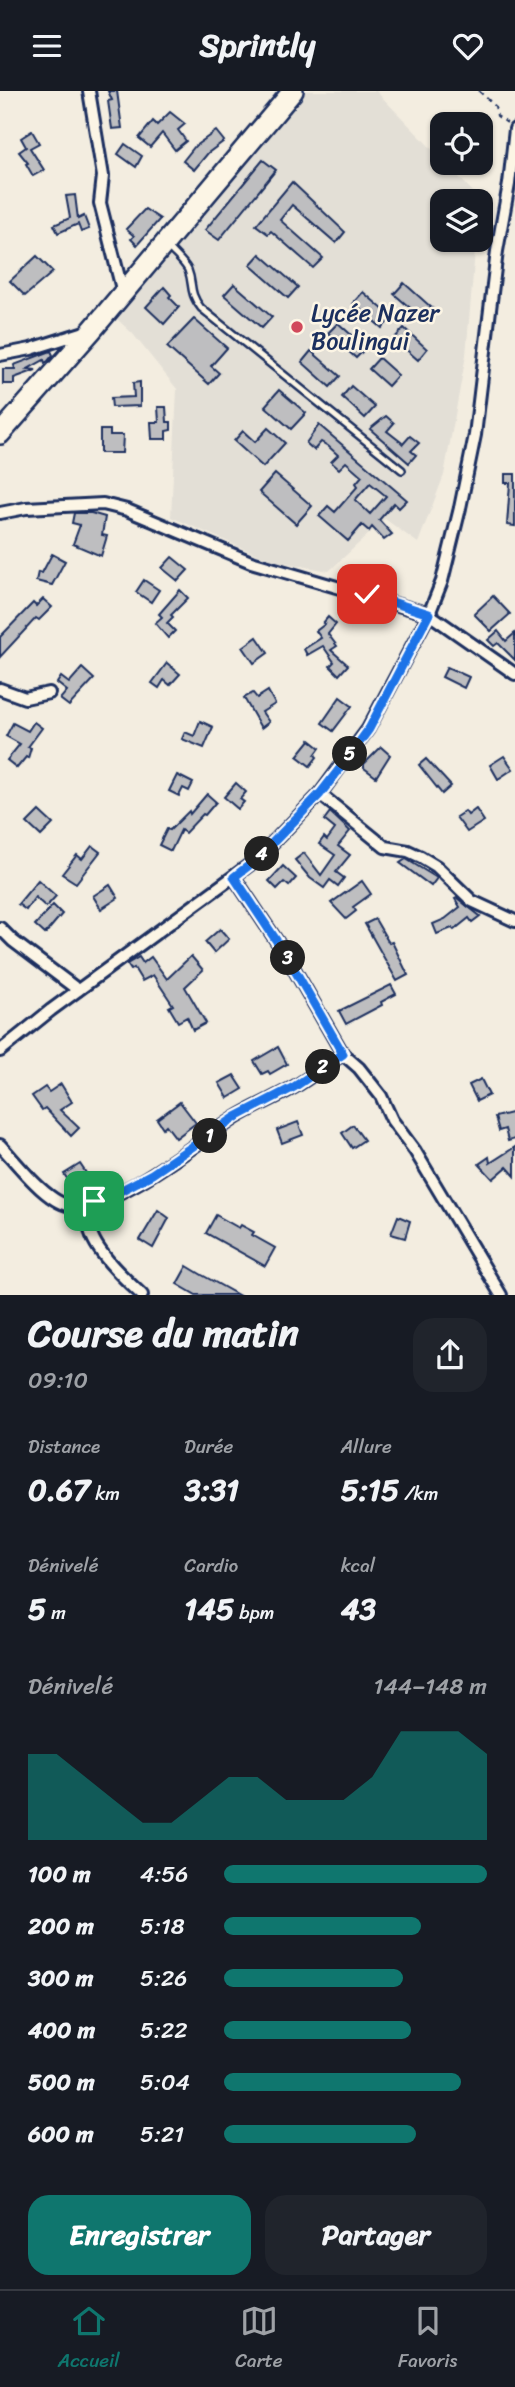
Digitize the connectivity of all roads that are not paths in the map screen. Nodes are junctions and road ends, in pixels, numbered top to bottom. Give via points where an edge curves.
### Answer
1 (89, 91) edge
2 (293, 91) edge
3 (515, 127) edge
4 (164, 243) junction
5 (123, 293) junction
6 (92, 330) junction
7 (0, 355) edge
8 (0, 435) edge
9 (402, 470) dead end
10 (0, 513) edge
11 (429, 614) junction
12 (515, 674) edge
13 (0, 689) edge
14 (49, 693) dead end
15 (320, 794) junction
16 (234, 877) junction
17 (515, 921) edge
18 (0, 928) edge
19 (78, 990) junction
20 (0, 1051) edge
21 (343, 1054) junction
22 (0, 1145) edge
23 (94, 1201) junction
24 (73, 1206) junction
25 (89, 1228) junction
26 (142, 1295) edge
27 (501, 1295) edge

1 - 5 street via 103,176 100,203
2 - 4 highway
3 - 11 street via 475,435 442,581
4 - 5 highway
4 - 9 lane via 186,266 190,290 201,308
5 - 6 highway
6 - 7 street
6 - 8 highway
10 - 11 street via 103,503 251,562
11 - 12 street
11 - 15 street via 369,729
13 - 14 street via 24,698
15 - 16 street
15 - 17 street via 385,847 421,857 472,901
16 - 19 street
16 - 21 street
18 - 19 street
19 - 20 street
21 - 23 street via 294,1087 236,1117 152,1174
21 - 27 street via 381,1096
22 - 24 street via 53,1199
23 - 24 street
23 - 25 street
24 - 25 street
25 - 26 street via 109,1261

